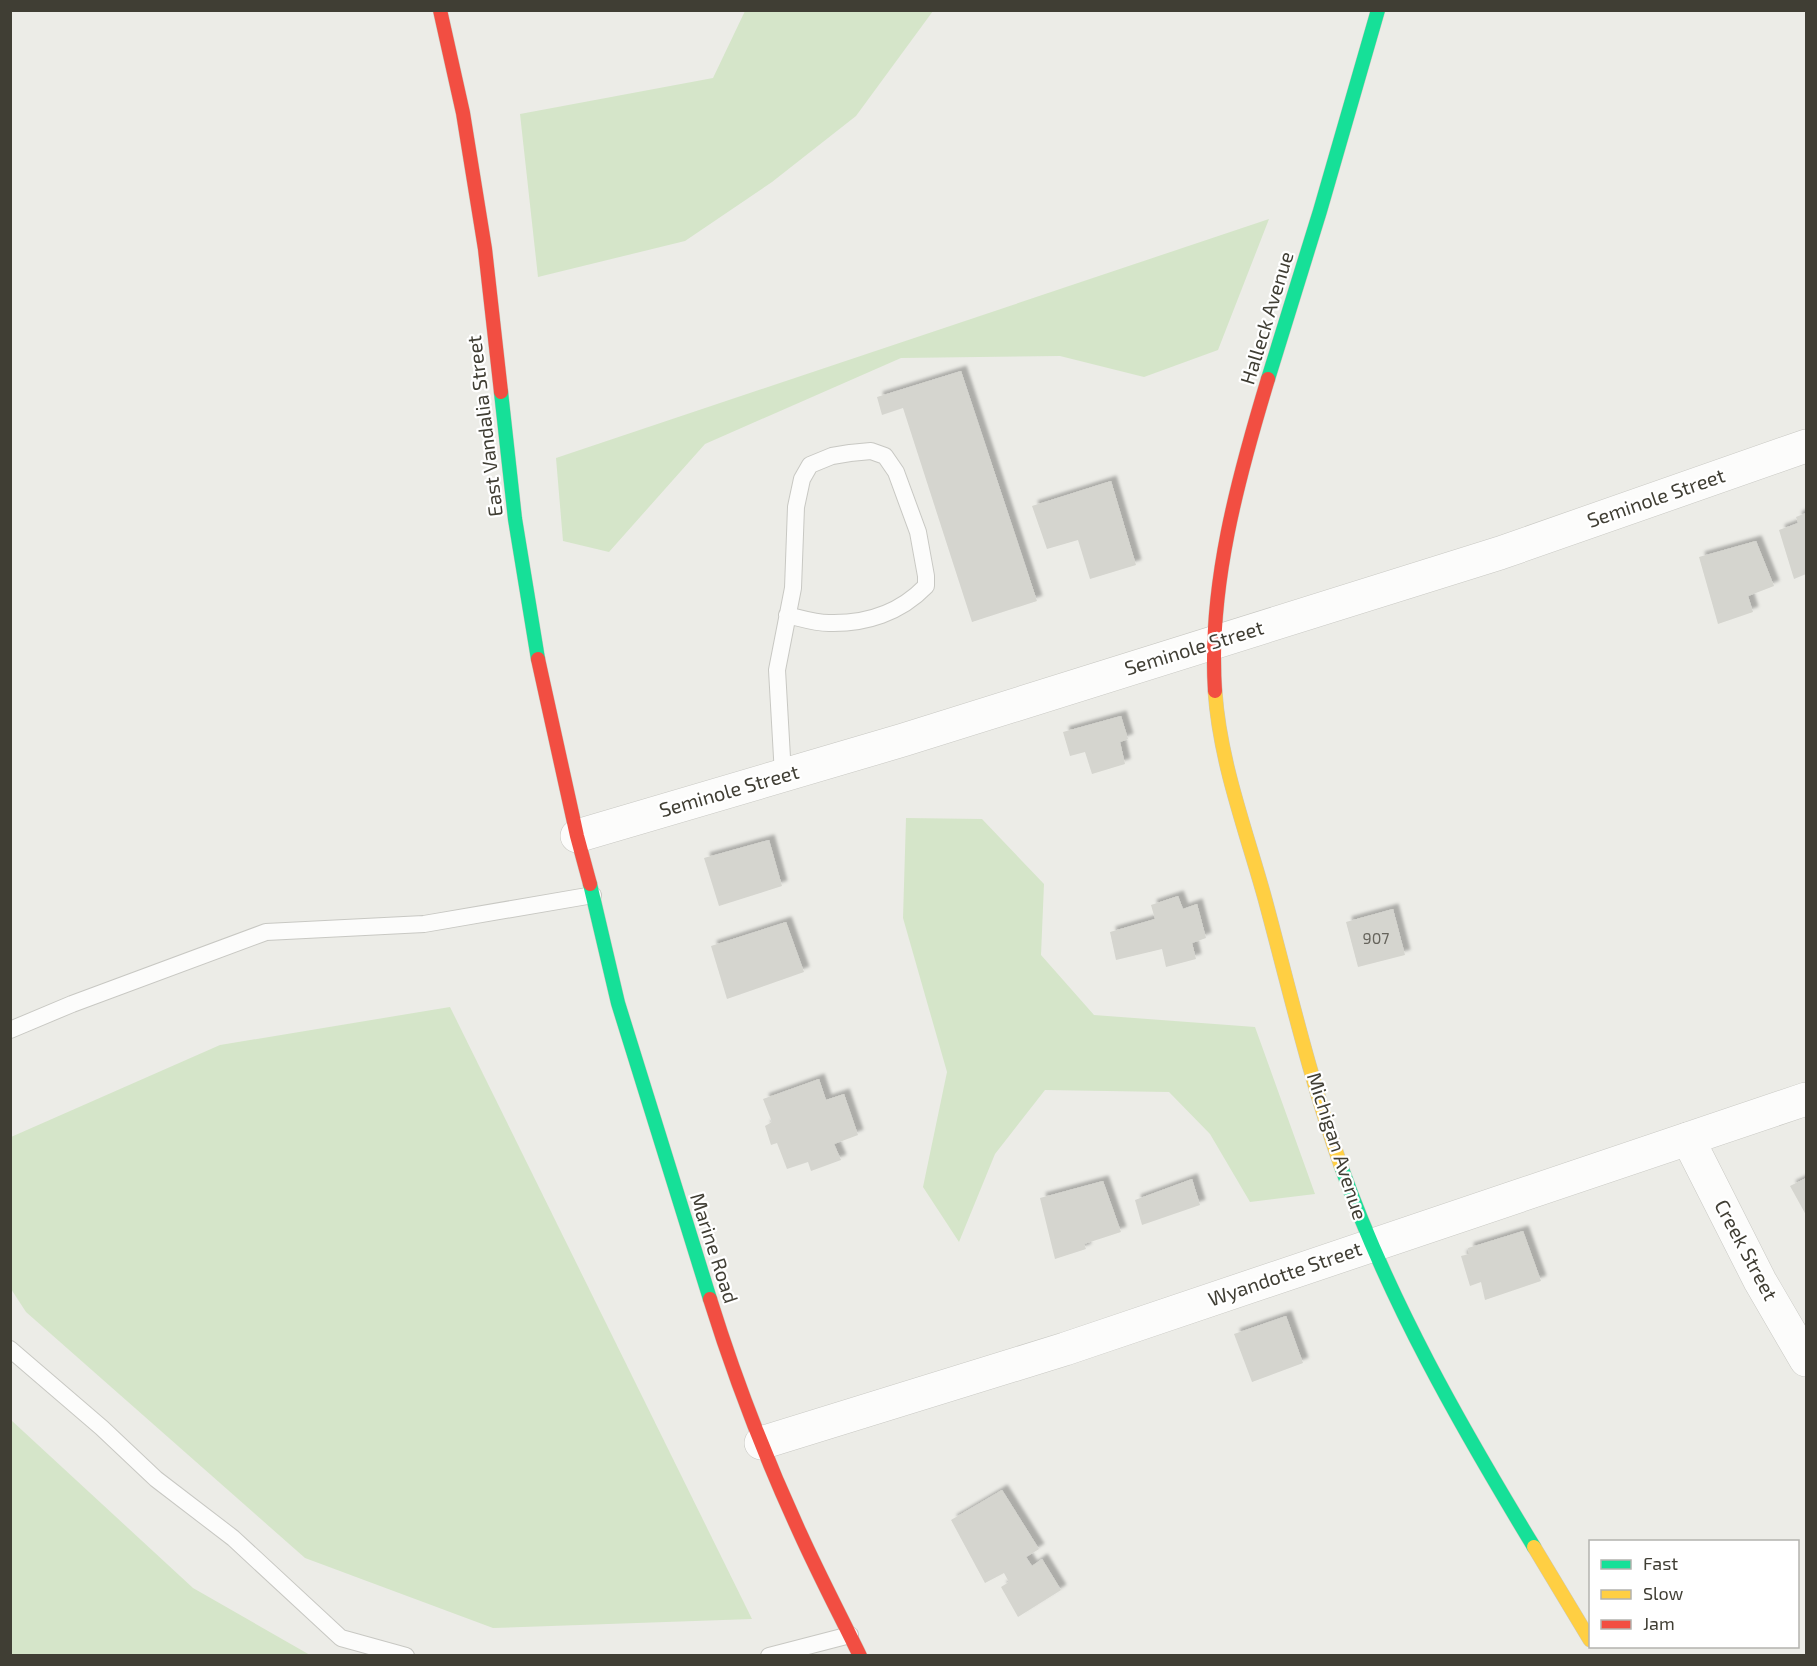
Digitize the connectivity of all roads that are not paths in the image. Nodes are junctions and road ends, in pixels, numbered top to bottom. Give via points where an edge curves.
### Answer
1 (440, 10) edge
2 (1378, 10) edge
3 (1806, 446) edge
4 (787, 615) junction
5 (1215, 641) junction
6 (783, 775) junction
7 (576, 836) junction
8 (593, 895) junction
9 (10, 1030) edge
10 (1806, 1099) edge
11 (1688, 1139) junction
12 (1371, 1245) junction
13 (10, 1349) edge
14 (1806, 1360) edge
15 (761, 1443) junction
16 (850, 1635) junction
17 (1589, 1638) edge
18 (406, 1656) edge
19 (769, 1656) edge
20 (860, 1656) edge

1 - 7 street, East Vandalia Street via 463,113 485,249 515,519 536,647
2 - 5 street, Halleck Avenue via 1253,429 1229,531
3 - 5 street, Seminole Street via 1500,553
4 - 4 lane via 793,588 796,507 802,479 810,465 850,453 872,451 885,456 896,472 918,532 926,586 896,608 858,623 829,623
4 - 6 lane via 777,670
5 - 6 street, Seminole Street
5 - 12 street, Michigan Avenue via 1213,684 1224,751 1321,1107
6 - 7 street, Seminole Street
7 - 8 street, Marine Road
8 - 9 lane via 424,924 266,932
8 - 15 street, Marine Road via 621,1015 723,1340
10 - 11 street, Wyandotte Street
11 - 12 street, Wyandotte Street
11 - 14 street, Creek Street via 1760,1281
12 - 15 street, Wyandotte Street via 1065,1349
12 - 17 street, Michigan Avenue via 1403,1316 1480,1456
13 - 18 lane via 156,1479 233,1538 341,1638
15 - 16 street, Marine Road
16 - 19 lane
16 - 20 street, Marine Road

